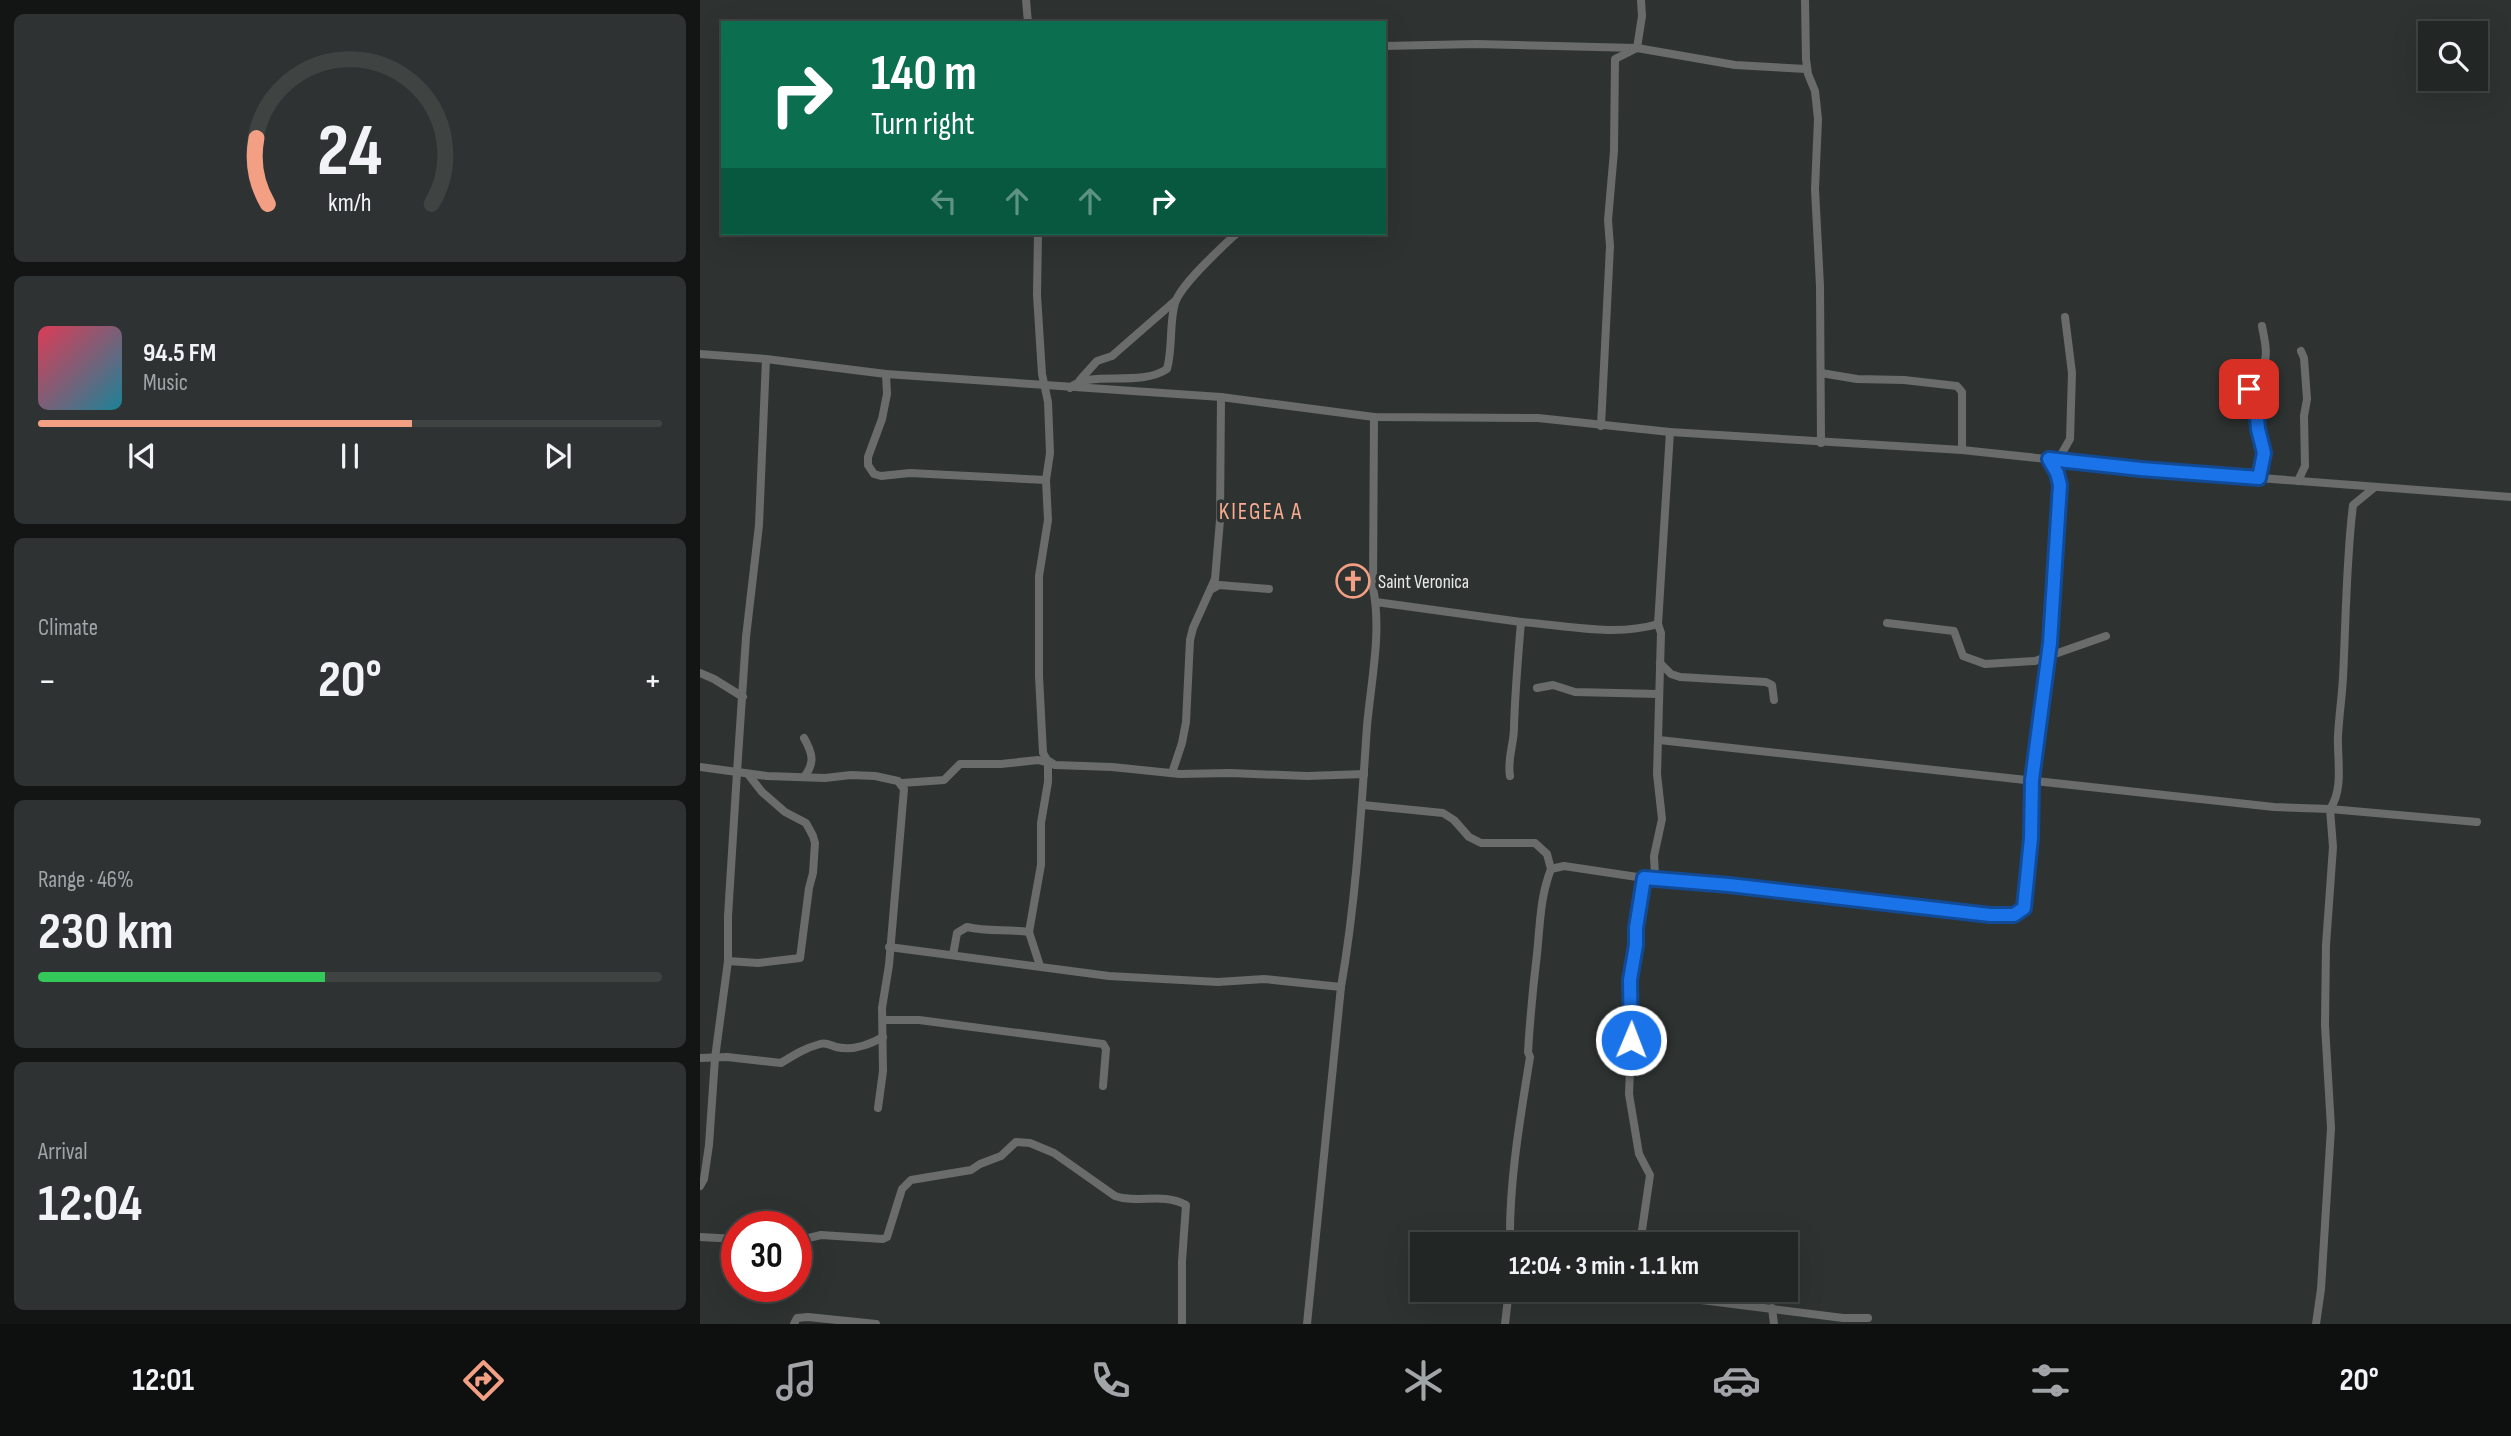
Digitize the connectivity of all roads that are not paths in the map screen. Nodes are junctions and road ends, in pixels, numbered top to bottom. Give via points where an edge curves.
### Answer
1 (1026, 0) edge
2 (1641, 0) edge
3 (1805, 0) edge
4 (1028, 21) edge
5 (1386, 46) edge
6 (1637, 48) junction
7 (1807, 69) junction
8 (1038, 235) edge
9 (1235, 235) edge
10 (1175, 301) junction
11 (2065, 317) dead end
12 (2262, 326) dead end
13 (2301, 351) dead end
14 (700, 354) edge
15 (766, 359) junction
16 (1821, 373) junction
17 (886, 374) junction
18 (1080, 380) junction
19 (1043, 386) junction
20 (1070, 388) junction
21 (1221, 397) junction
22 (1374, 417) junction
23 (1601, 426) junction
24 (1670, 432) junction
25 (1821, 443) junction
26 (1962, 450) junction
27 (2054, 459) junction
28 (2259, 478) junction
29 (1046, 480) junction
30 (2298, 481) junction
31 (2375, 488) junction
32 (2511, 497) edge
33 (1212, 589) junction
34 (1269, 589) dead end
35 (1376, 601) junction
36 (1521, 622) junction
37 (1886, 623) dead end
38 (1658, 624) junction
39 (2106, 636) dead end
40 (2047, 657) junction
41 (1660, 663) junction
42 (700, 673) edge
43 (1537, 688) dead end
44 (1658, 694) junction
45 (743, 697) junction
46 (1774, 700) dead end
47 (804, 738) dead end
48 (1659, 740) junction
49 (1051, 764) junction
50 (700, 767) edge
51 (737, 772) junction
52 (748, 774) junction
53 (1172, 774) junction
54 (1364, 774) junction
55 (1510, 776) dead end
56 (804, 777) junction
57 (2032, 780) junction
58 (902, 783) junction
59 (1363, 805) junction
60 (2330, 809) junction
61 (2477, 822) dead end
62 (1552, 869) junction
63 (1656, 877) junction
64 (1644, 878) junction
65 (1028, 932) junction
66 (889, 947) junction
67 (953, 955) junction
68 (728, 961) junction
69 (1040, 966) junction
70 (1341, 987) junction
71 (884, 1020) junction
72 (883, 1037) junction
73 (700, 1058) edge
74 (715, 1058) junction
75 (1103, 1086) dead end
76 (878, 1108) dead end
77 (701, 1181) edge
78 (1510, 1232) edge
79 (1642, 1232) edge
80 (700, 1237) edge
81 (812, 1237) edge
82 (721, 1239) edge
83 (1508, 1302) edge
84 (1726, 1302) edge
85 (1772, 1308) junction
86 (1868, 1318) dead end
87 (794, 1324) edge
88 (876, 1324) edge
89 (1182, 1324) edge
90 (1307, 1324) edge
91 (1505, 1324) edge
92 (1774, 1324) edge
93 (2316, 1324) edge

1 - 4 street
2 - 6 street
3 - 7 street
5 - 6 street
6 - 7 street via 1735,65
6 - 23 street via 1615,59
7 - 16 street via 1818,119 1815,189
8 - 19 street
9 - 10 street
10 - 18 street via 1112,356 1097,361
10 - 18 street via 1167,369 1148,378
11 - 27 street via 2072,373 2070,439
12 - 28 street via 2266,357 2249,389 2264,453
13 - 30 street via 2307,399 2305,466
14 - 15 street
15 - 17 street
15 - 45 street via 759,525
16 - 25 street
16 - 26 street via 1957,386 1962,392
17 - 19 street
17 - 29 street via 882,419 867,461 874,474
18 - 20 street
19 - 20 street
19 - 29 street via 1048,402
20 - 21 street
21 - 22 street
21 - 33 street via 1220,520
22 - 23 street via 1538,418
22 - 35 street
23 - 24 street
24 - 25 street
24 - 38 street
25 - 26 street
26 - 27 street
27 - 28 street
27 - 40 street via 2060,485
28 - 30 street
29 - 49 street via 1048,520 1039,576 1039,676 1043,753
30 - 31 street
31 - 32 street
31 - 60 street via 2353,505 2338,785
33 - 34 street via 1219,585
33 - 53 street via 1190,640 1186,722
35 - 36 street
35 - 54 street
36 - 38 street via 1639,630
36 - 55 street
37 - 40 street via 1954,631 1962,656 1985,664
38 - 41 street
39 - 40 street
40 - 57 street
41 - 44 street
41 - 46 street via 1680,677 1766,682 1772,685
42 - 45 street
43 - 44 street via 1553,685 1575,692
44 - 48 street
45 - 51 street
47 - 56 street via 812,767
48 - 57 street
48 - 63 street via 1662,819 1654,856
49 - 53 street
49 - 58 street via 1038,760 960,764 944,780
49 - 65 street
50 - 51 street
51 - 52 street
51 - 68 street
52 - 56 street
52 - 68 street via 762,792 809,827 815,843 813,873 800,958
53 - 54 street
54 - 59 street
56 - 58 street via 875,776
57 - 60 street
57 - 63 street via 2024,908 2014,915
58 - 66 street
59 - 62 street via 1443,813 1481,843 1535,843 1547,854
59 - 70 street
60 - 61 street
60 - 93 street via 2333,847 2325,1025 2331,1128
62 - 64 street via 1574,866
62 - 78 street via 1541,906
63 - 64 street
64 - 79 street via 1630,980 1629,1094 1639,1154 1650,1175
65 - 67 street via 967,927 957,933
65 - 69 street
66 - 67 street
66 - 71 street
67 - 69 street
68 - 74 street
69 - 70 street via 1109,976 1218,982 1264,979
70 - 90 street
71 - 72 street
71 - 75 street via 919,1020 1103,1044
72 - 74 street via 854,1048 822,1043 799,1050 781,1063
72 - 76 street
73 - 74 street
74 - 77 street via 709,1145
80 - 82 street
81 - 89 street via 883,1239 902,1189 911,1180 971,1170 1002,1156 1016,1142 1030,1143 1054,1153 1115,1196 1186,1205
83 - 91 street
84 - 85 street
85 - 86 street
85 - 92 street
87 - 88 street via 797,1318 808,1317

